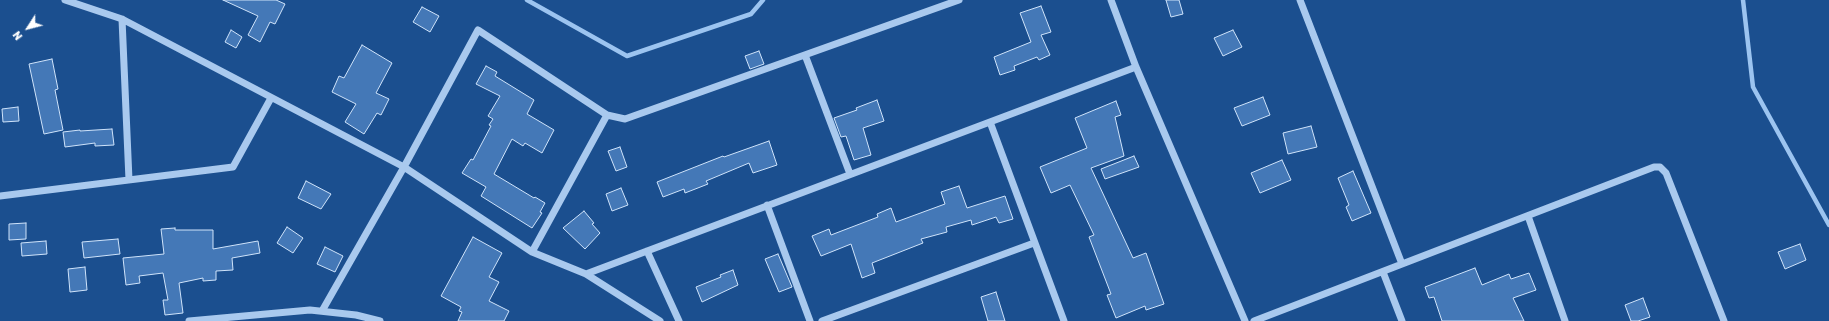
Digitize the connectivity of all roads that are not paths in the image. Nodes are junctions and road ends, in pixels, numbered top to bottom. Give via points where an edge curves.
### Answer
1 (65, 0) edge
2 (959, 0) edge
3 (1111, 0) edge
4 (1300, 0) edge
5 (122, 19) junction
6 (805, 55) junction
7 (1136, 67) junction
8 (271, 98) junction
9 (607, 115) junction
10 (990, 122) junction
11 (404, 167) junction
12 (850, 174) junction
13 (129, 180) junction
14 (0, 196) edge
15 (767, 205) junction
16 (1528, 216) junction
17 (1034, 243) junction
18 (646, 251) junction
19 (532, 252) junction
20 (1402, 264) junction
21 (1383, 272) junction
22 (586, 274) junction
23 (322, 311) junction
24 (189, 321) edge
25 (380, 321) edge
26 (660, 321) edge
27 (679, 321) edge
28 (810, 321) edge
29 (822, 321) edge
30 (1064, 321) edge
31 (1246, 321) edge
32 (1254, 321) edge
33 (1402, 321) edge
34 (1565, 321) edge
35 (1724, 321) edge

1 - 5 street
2 - 6 street
3 - 7 street
4 - 20 street
5 - 8 street
5 - 13 street
6 - 9 street via 625,119
6 - 12 street
7 - 10 street
7 - 31 street
8 - 11 street
8 - 13 street via 233,167
9 - 11 street via 478,30
9 - 19 street
10 - 12 street
10 - 17 street
11 - 19 street
11 - 23 street
12 - 15 street
13 - 14 street
15 - 18 street
15 - 28 street
16 - 20 street
16 - 34 street
16 - 35 street via 1654,167 1664,169
17 - 29 street
17 - 30 street
18 - 22 street
18 - 27 street
19 - 22 street
20 - 21 street
21 - 32 street
21 - 33 street
22 - 26 street
23 - 24 street
23 - 25 street

